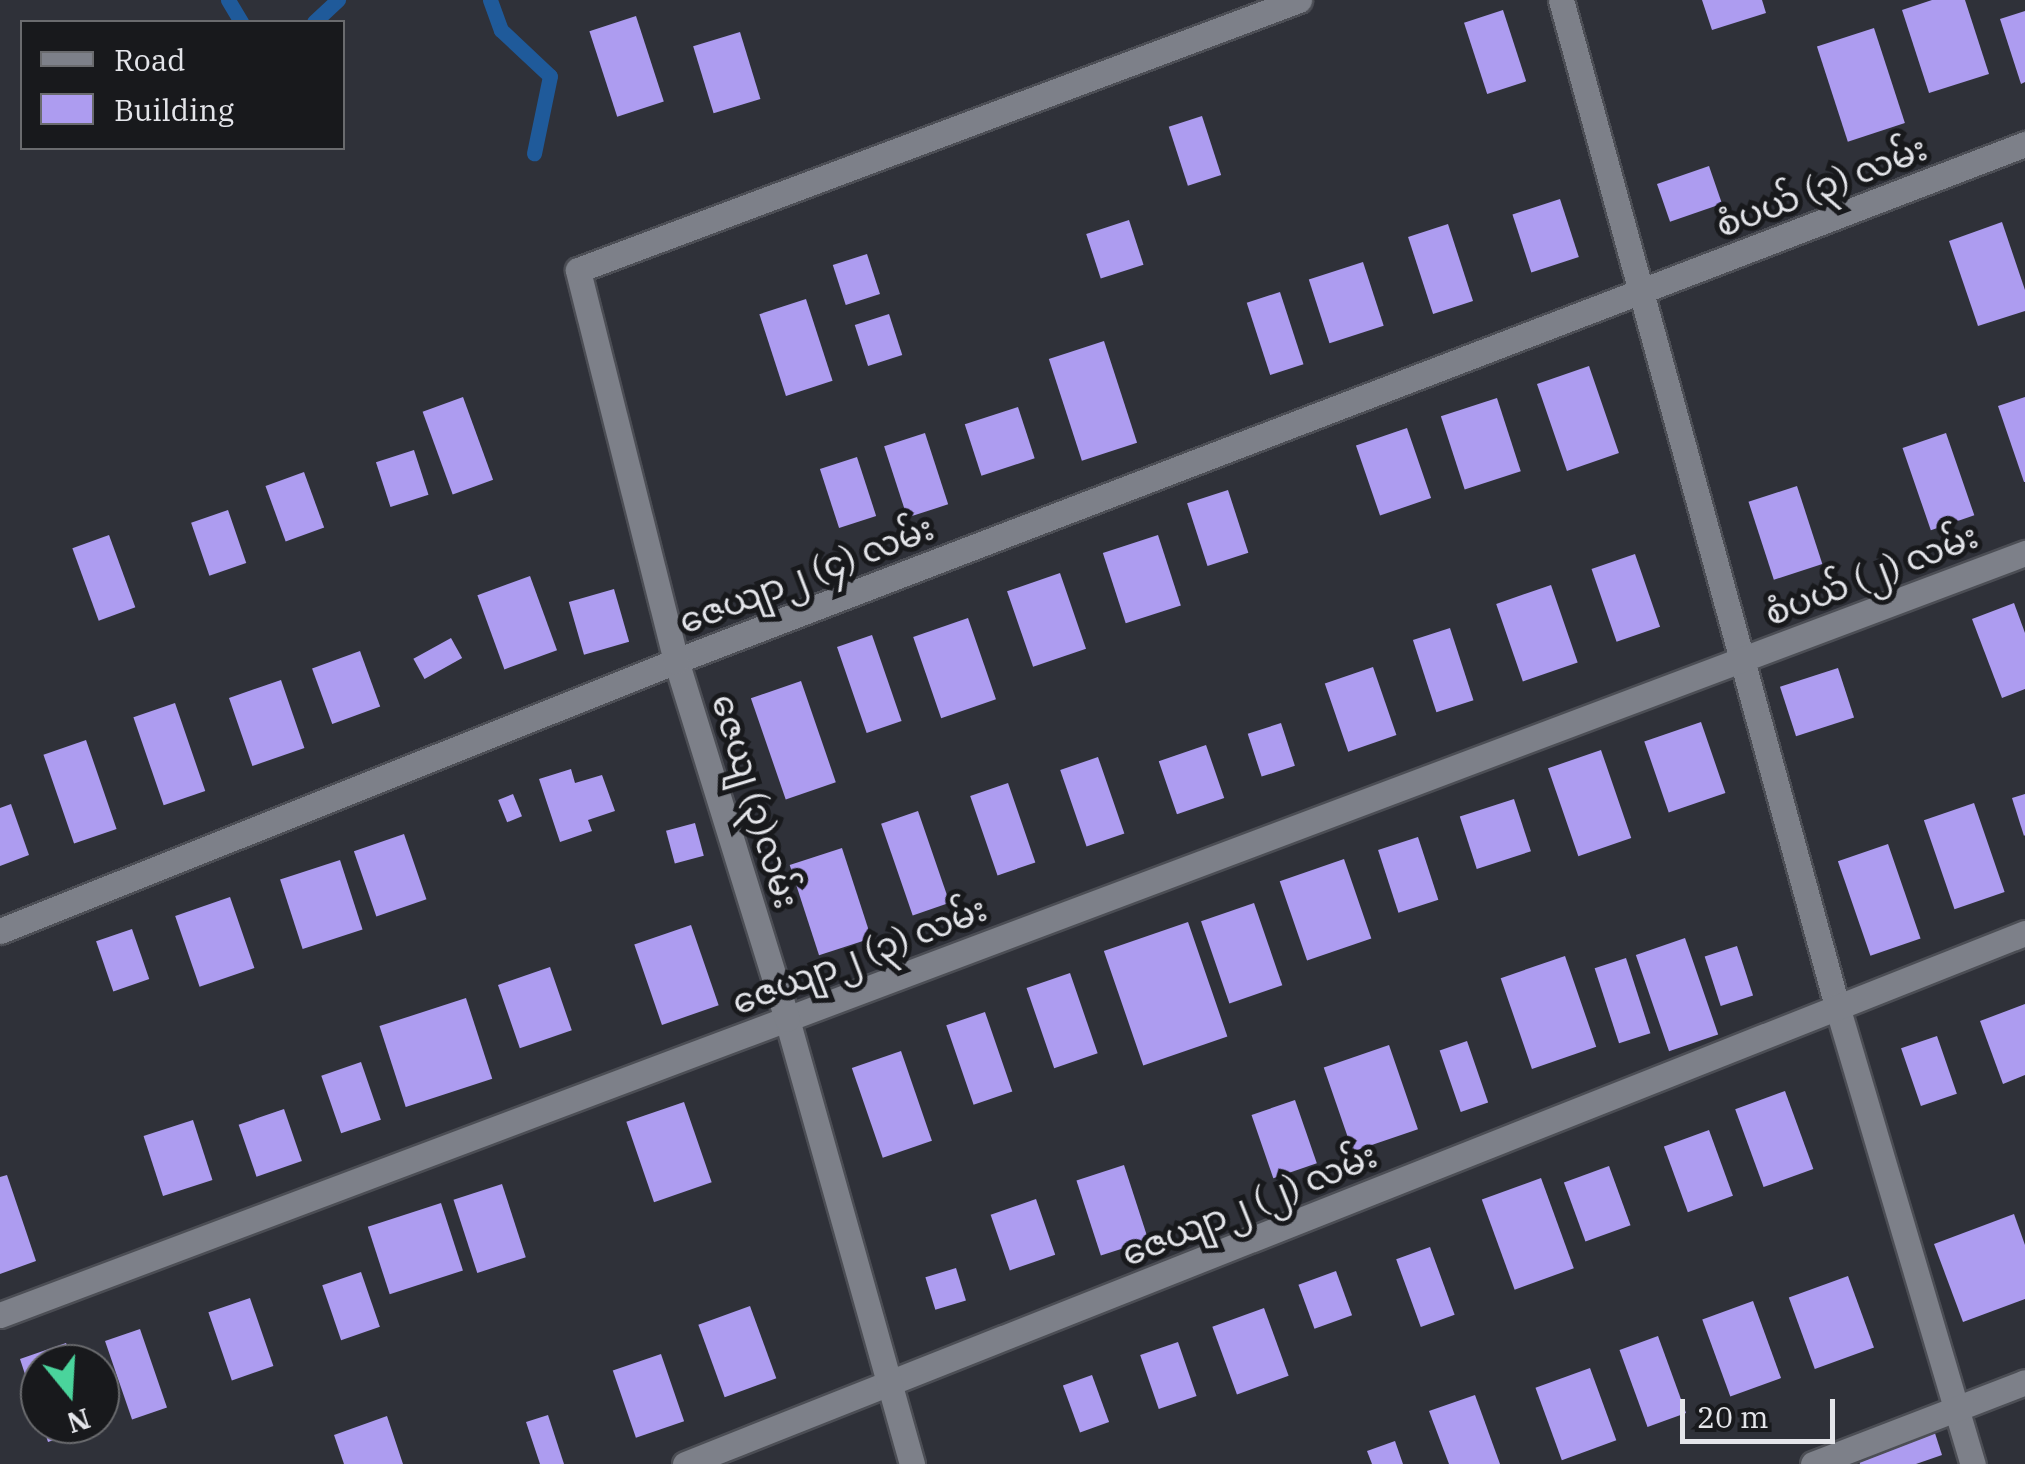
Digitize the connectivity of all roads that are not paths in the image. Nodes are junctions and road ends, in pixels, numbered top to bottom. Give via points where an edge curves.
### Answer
1 (1299, 0) edge
2 (1561, 0) edge
3 (2025, 144) edge
4 (1642, 293) junction
5 (2025, 553) edge
6 (1742, 660) junction
7 (676, 661) junction
8 (0, 931) edge
9 (2025, 933) edge
10 (1837, 1006) junction
11 (786, 1019) junction
12 (0, 1315) edge
13 (2025, 1382) edge
14 (890, 1384) junction
15 (1958, 1408) junction
16 (685, 1464) edge
17 (912, 1464) edge
18 (1814, 1464) edge
19 (1974, 1464) edge

1 - 7 street, ဇေယျ (၃)လမ်း via 578,270
2 - 4 street
3 - 4 street, စံပယ် (၃) လမ်း
4 - 6 street
4 - 7 street, ဇေယျာ၂ (၄) လမ်း
5 - 6 street, စံပယ် (၂) လမ်း
6 - 10 street
6 - 11 street, ဇေယျာ၂ (၃) လမ်း
7 - 8 street, ဇေယျာ၂ (၄) လမ်း
7 - 11 street, ဇေယျ (၃)လမ်း
9 - 10 street, ဇေယျာ၂ (၂) လမ်း
10 - 14 street, ဇေယျာ၂ (၂) လမ်း
10 - 15 street
11 - 12 street, ဇေယျာ၂ (၃) လမ်း
11 - 14 street, ဇေယျ (၃)လမ်း
13 - 15 street
14 - 16 street, ဇေယျာ၂ (၂) လမ်း
14 - 17 street, ဇေယျ (၃)လမ်း
15 - 18 street
15 - 19 street

